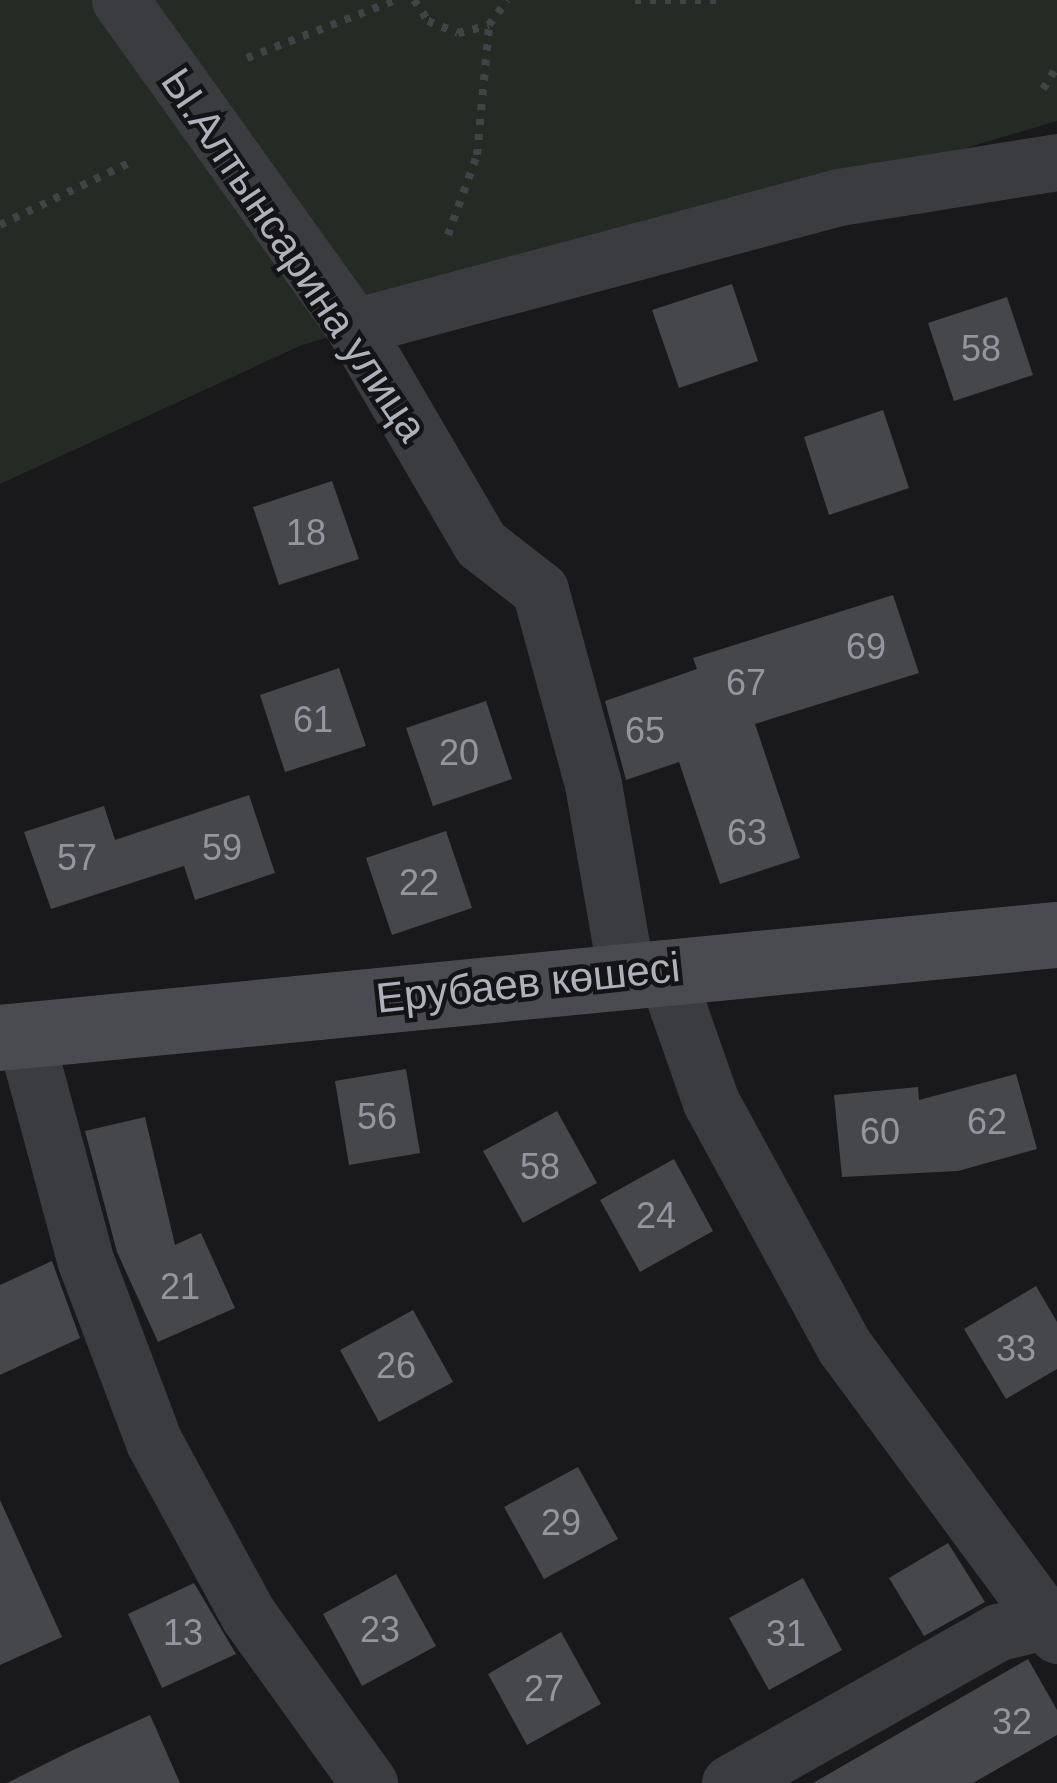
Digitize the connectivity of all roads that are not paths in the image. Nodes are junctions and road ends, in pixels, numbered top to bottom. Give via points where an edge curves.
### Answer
1 (120, 0) edge
2 (1057, 162) edge
3 (354, 327) junction
4 (1057, 934) edge
5 (645, 970) junction
6 (12, 1036) edge
7 (1053, 1624) edge
8 (369, 1783) edge
9 (730, 1783) edge

1 - 3 street, Ы.Алтынсарина улица
2 - 3 street via 839,197
3 - 5 street, Ы.Алтынсарина улица via 482,544 540,590
4 - 5 main road, Ерубаев көшесі
5 - 6 main road, Ерубаев көшесі
5 - 7 street, Ы.Алтынсарина улица via 844,1346
6 - 8 street via 154,1442 248,1616
7 - 9 street via 998,1632

